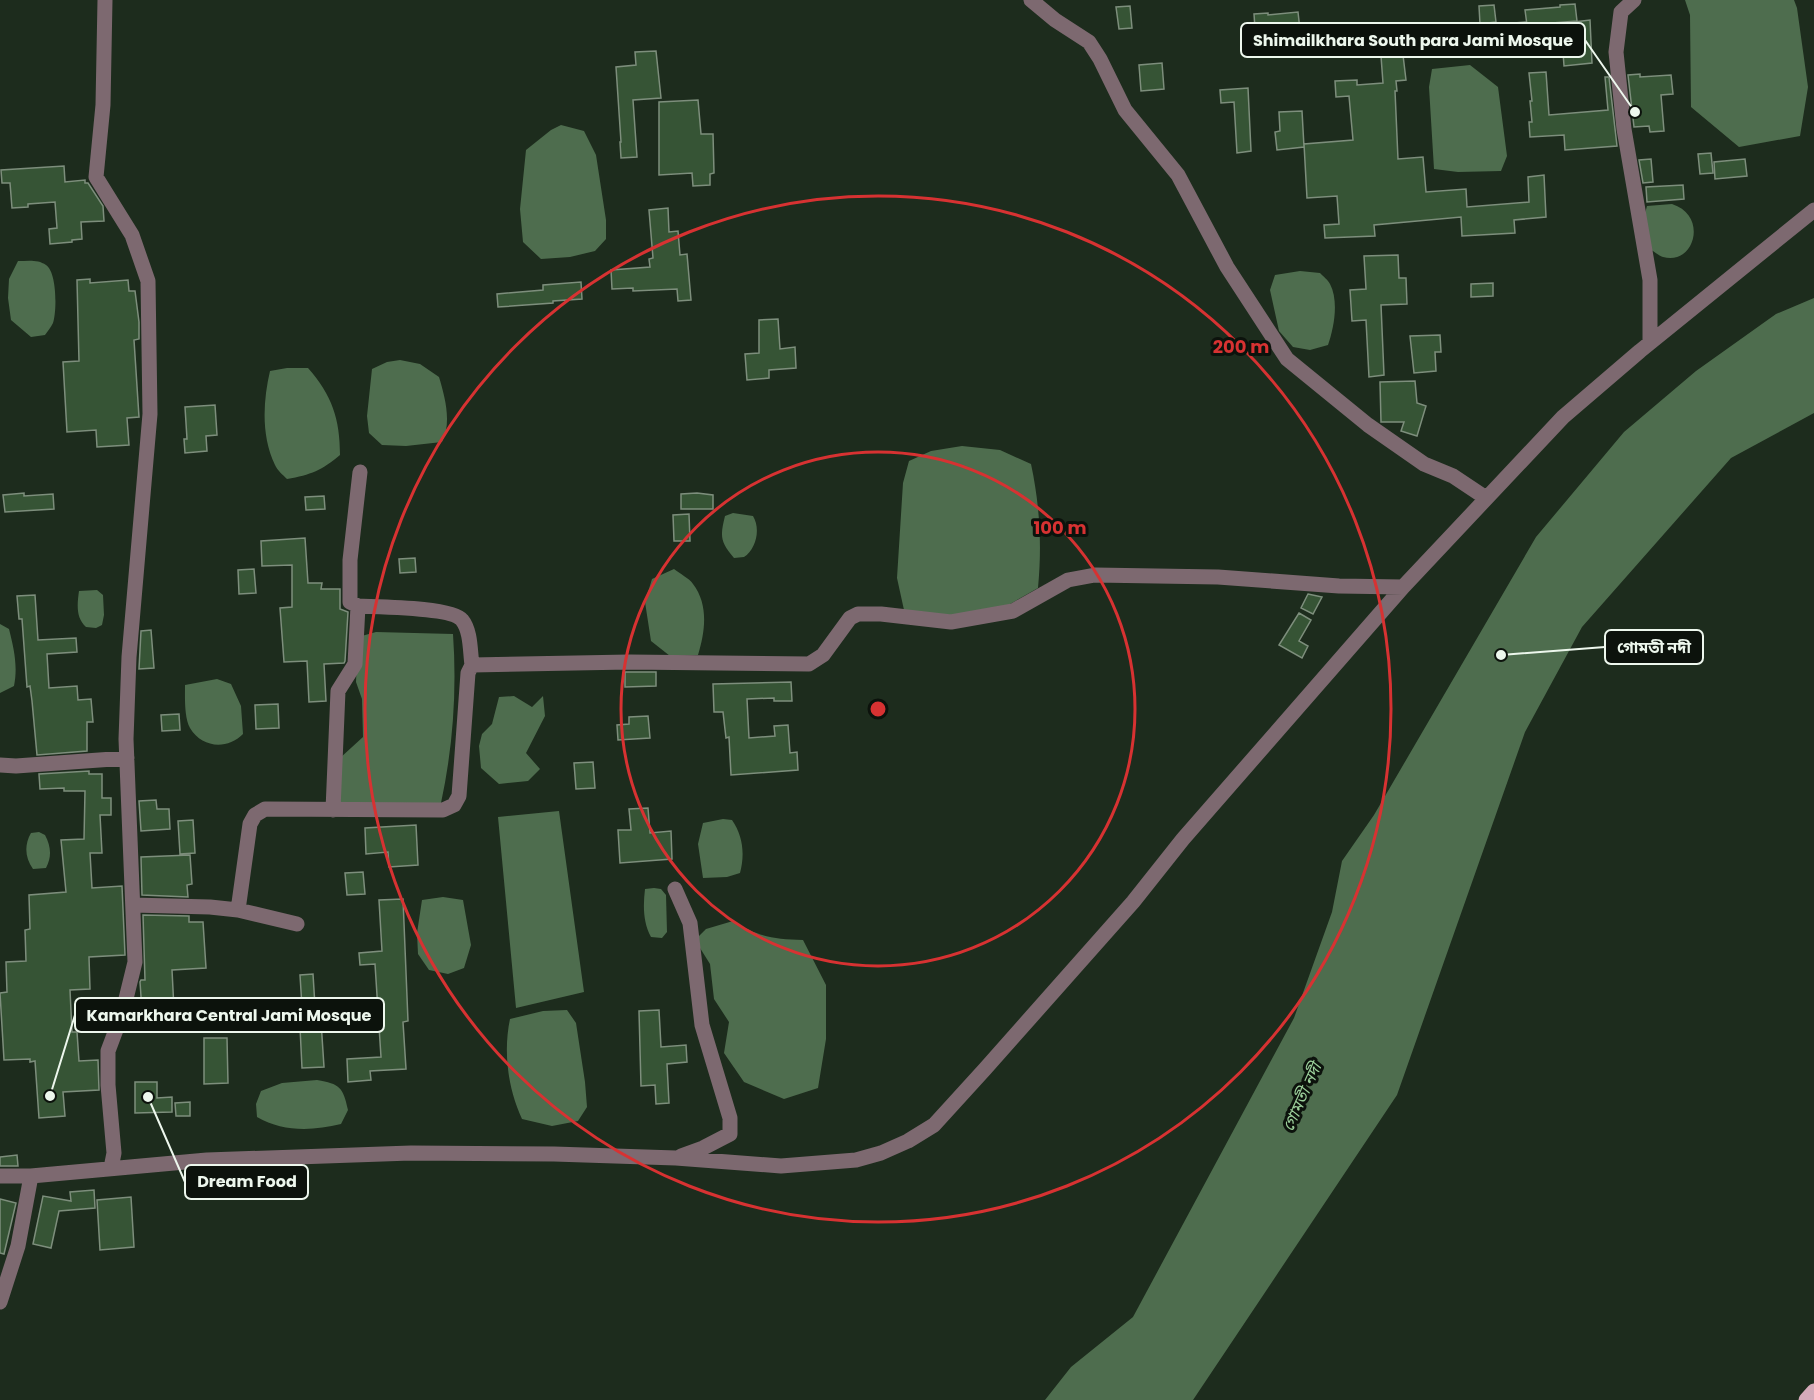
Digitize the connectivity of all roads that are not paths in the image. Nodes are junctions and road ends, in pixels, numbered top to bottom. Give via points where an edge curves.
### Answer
1 (105, 0) edge
2 (1031, 0) edge
3 (1634, 0) edge
4 (1814, 210) edge
5 (1650, 342) junction
6 (360, 472) dead end
7 (1486, 498) junction
8 (1403, 587) junction
9 (358, 606) junction
10 (472, 665) junction
11 (127, 759) junction
12 (0, 765) edge
13 (333, 810) junction
14 (675, 889) dead end
15 (133, 905) junction
16 (238, 910) junction
17 (297, 924) dead end
18 (675, 1158) junction
19 (111, 1168) junction
20 (0, 1176) edge
21 (31, 1176) junction
22 (0, 1302) edge
23 (1814, 1391) edge
24 (1806, 1400) edge

1 - 11 street via 103,105 96,177 132,235 148,280 150,414 129,657
2 - 7 street via 1095,50 1125,110 1178,175 1227,267 1287,359 1368,425 1424,464 1453,476
3 - 5 street via 1621,12 1617,52 1624,129 1650,280
4 - 5 street
5 - 7 street via 1563,417
6 - 9 street via 350,560 350,602
7 - 8 street
8 - 10 street via 1095,575 1068,580 1013,611 951,622 858,614 850,618 824,655 808,664
8 - 18 street via 1183,839 1133,902 934,1125 908,1141 856,1160 781,1166
9 - 10 street via 447,611 461,618
9 - 13 street via 355,664 338,691
10 - 13 street via 468,673 459,796 454,806 443,810
11 - 12 street
11 - 15 street
13 - 16 street via 265,809 255,815 250,824
14 - 18 street via 690,923 702,1025 730,1118 730,1134
15 - 16 street
15 - 19 street via 135,962 108,1051 114,1153
16 - 17 street
18 - 19 street via 411,1153 207,1160
19 - 21 street
20 - 21 street
21 - 22 street via 18,1246
23 - 24 main road

